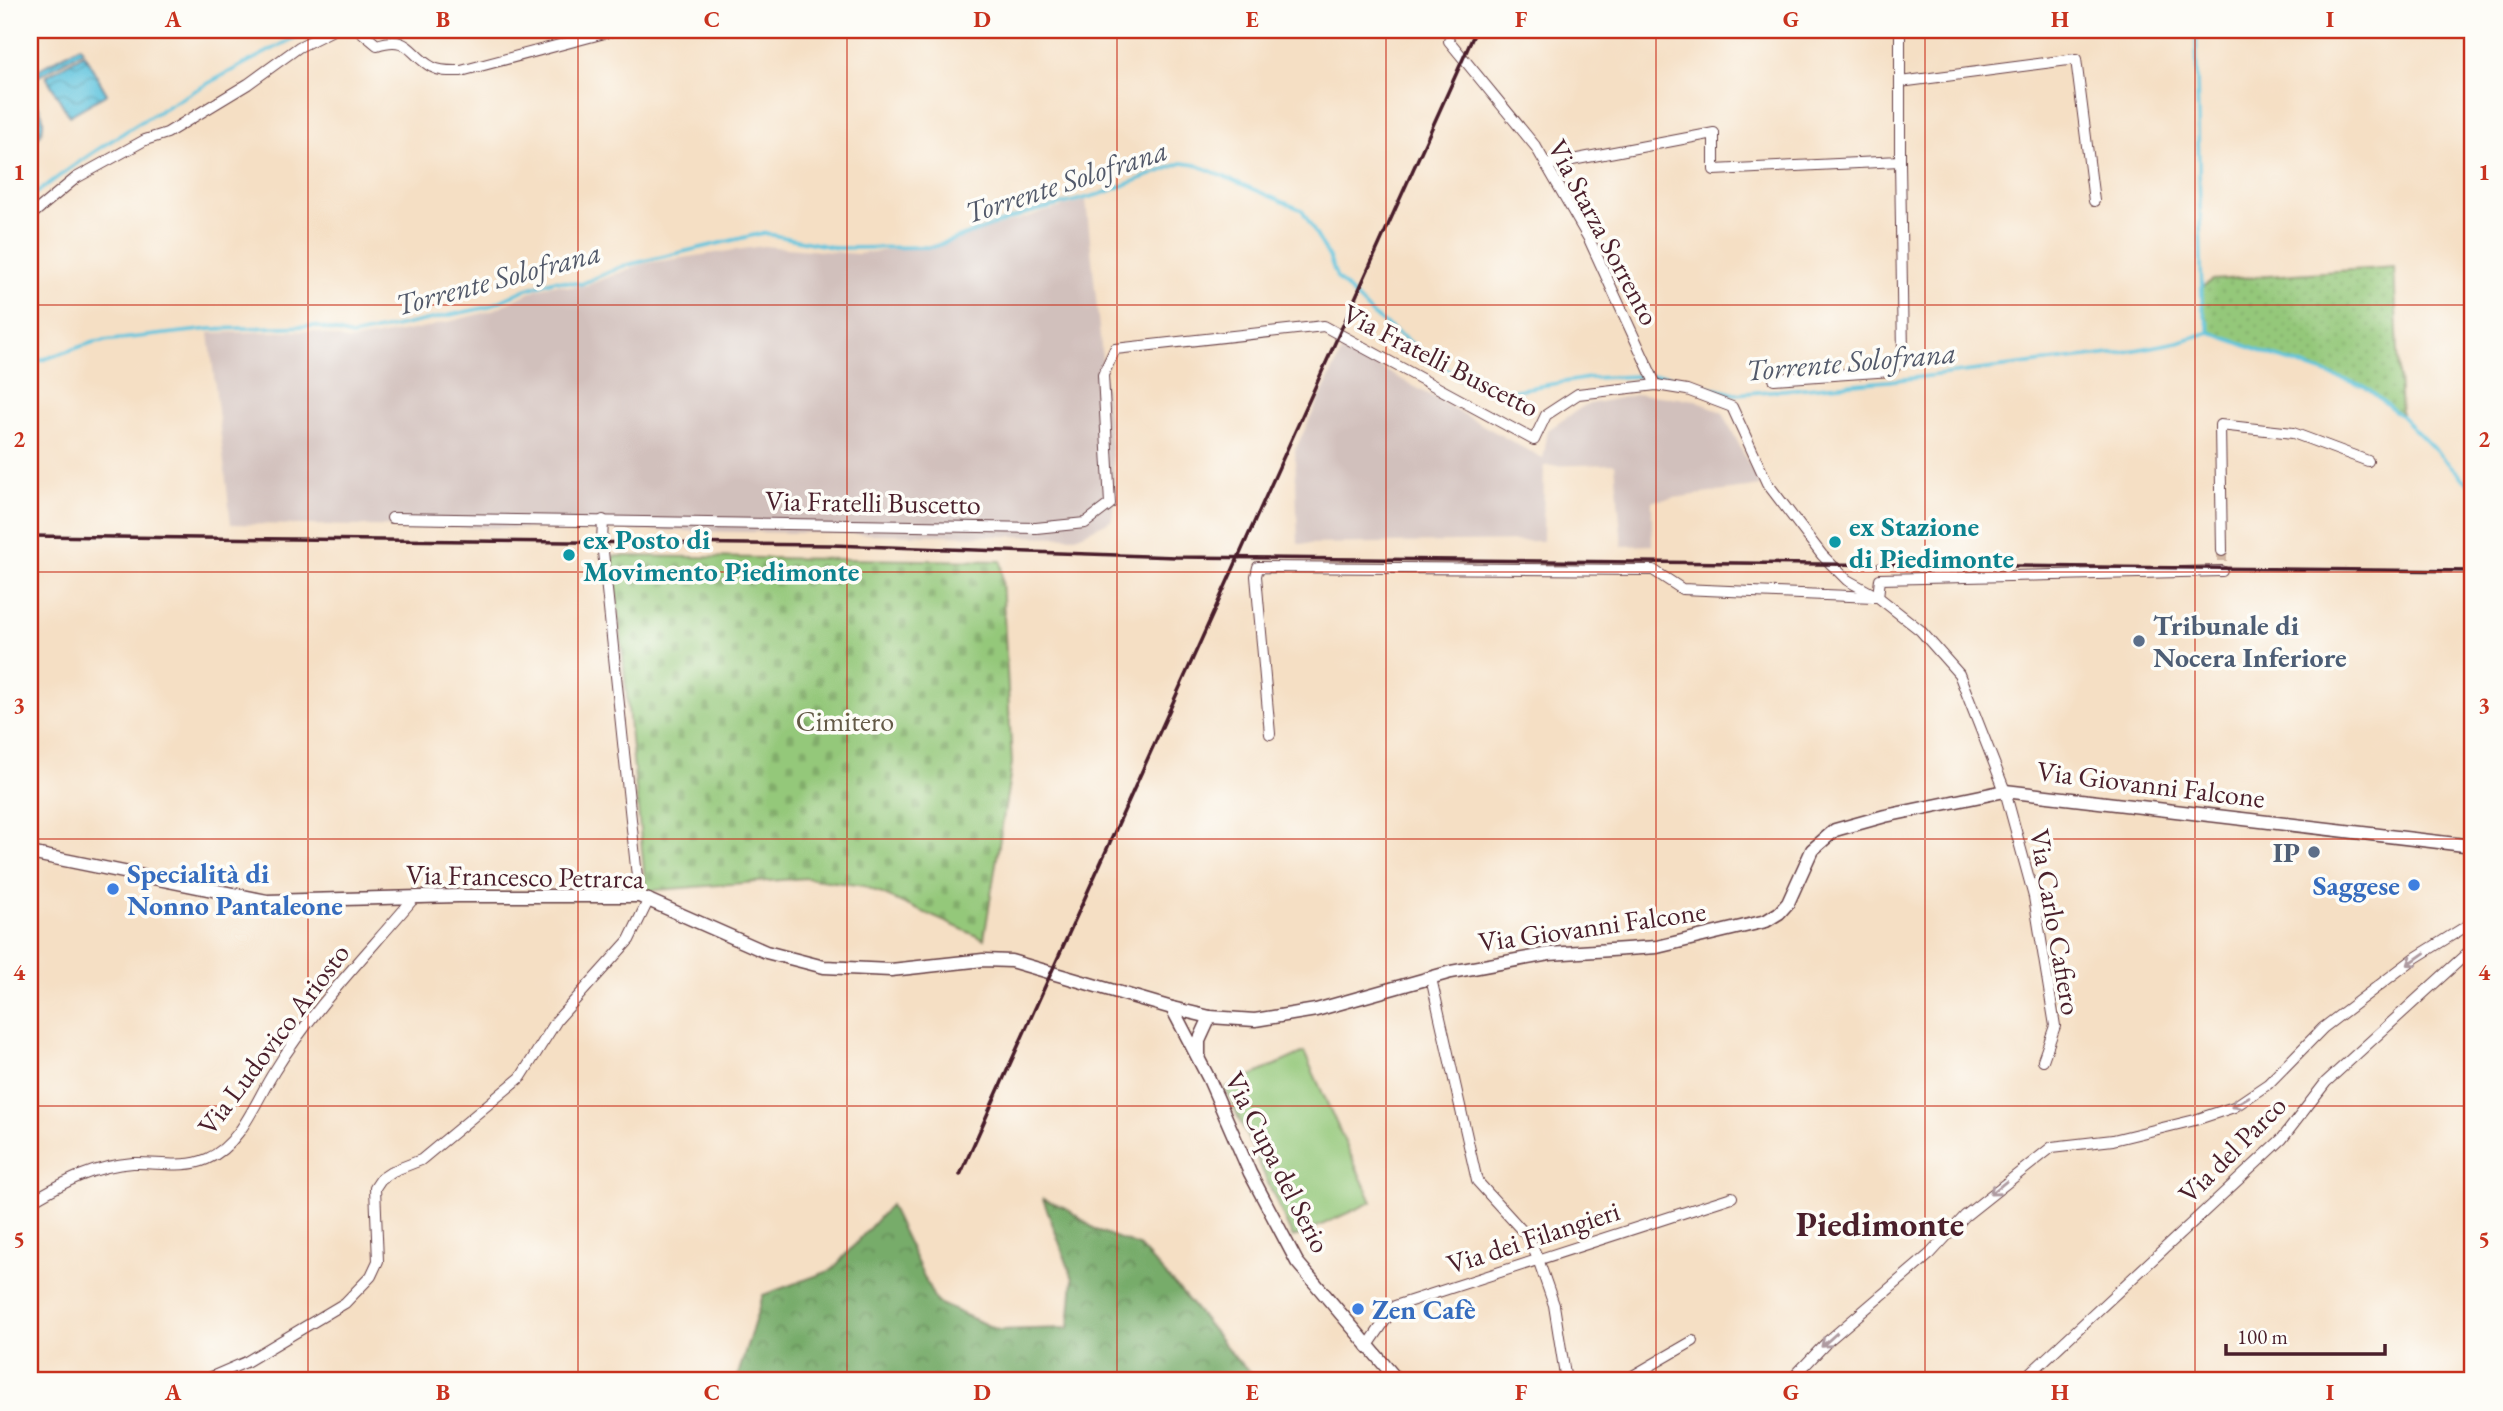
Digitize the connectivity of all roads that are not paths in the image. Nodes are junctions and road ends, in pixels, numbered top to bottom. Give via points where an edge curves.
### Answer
1 (333, 30) edge
2 (359, 30) edge
3 (616, 30) edge
4 (1900, 30) edge
5 (1450, 41) dead end
6 (1900, 82) junction
7 (1900, 161) junction
8 (1546, 165) junction
9 (2094, 201) dead end
10 (30, 216) edge
11 (1653, 377) junction
12 (1774, 379) dead end
13 (2368, 461) dead end
14 (392, 518) dead end
15 (603, 520) junction
16 (2222, 551) tunnel mouth
17 (2222, 571) dead end
18 (1878, 597) junction
19 (1270, 734) dead end
20 (2005, 791) junction
21 (2473, 846) edge
22 (30, 853) edge
23 (414, 898) junction
24 (644, 898) junction
25 (2473, 922) edge
26 (2473, 948) edge
27 (1431, 978) junction
28 (1172, 1009) junction
29 (1210, 1017) junction
30 (1199, 1059) junction
31 (2043, 1060) dead end
32 (1732, 1197) dead end
33 (30, 1202) edge
34 (1538, 1259) junction
35 (1693, 1341) dead end
36 (1367, 1347) junction
37 (202, 1381) edge
38 (1398, 1381) edge
39 (1566, 1381) edge
40 (1624, 1381) edge
41 (1790, 1381) edge
42 (2022, 1381) edge

1 - 10 street via 167,133 76,178
2 - 3 street via 377,45 396,41 410,46 431,67 461,71
4 - 6 street
5 - 8 street, Via Starza Sorrento
6 - 7 street
6 - 9 street via 2076,59
7 - 8 street via 1714,170 1714,133
7 - 12 street via 1903,355 1892,371
8 - 11 street, Via Starza Sorrento via 1589,240
11 - 15 street, Via Fratelli Buscetto via 1578,394 1546,415 1534,440 1324,326 1115,349 1103,375 1110,505 1085,523 1036,528
11 - 18 street, Via Fratelli Buscetto via 1732,407 1767,483 1822,555 1847,580
13 - 16 street via 2293,433 2220,425
14 - 15 street, Via Fratelli Buscetto
15 - 24 street
17 - 18 street via 1880,579
18 - 19 street via 1682,589 1653,570 1258,567
18 - 20 street, Via Carlo Cafiero via 1920,630 1959,674
20 - 21 main road, Via Giovanni Falcone
20 - 27 main road, Via Giovanni Falcone via 1835,830 1812,850 1788,903 1766,920 1657,947 1549,954
20 - 31 street, Via Carlo Cafiero via 2034,897 2055,1026
22 - 23 main road, Via Francesco Petrarca via 267,901
23 - 24 main road, Via Francesco Petrarca
23 - 33 street, Via Ludovico Ariosto via 332,990 273,1073 260,1101 222,1150 194,1163 136,1163 82,1173
24 - 28 main road, Via Francesco Petrarca via 766,952 824,967 891,970 1011,961
24 - 37 street via 629,940 557,1020 521,1077 421,1160 381,1179 375,1188 378,1261 371,1276 345,1303 246,1362
25 -> 41 street via 2415,958 2323,1028 2268,1084 2234,1107 2113,1140 2052,1147 1965,1216 1930,1254 1828,1341
26 - 42 street, Via del Parco via 2326,1082 2282,1139
27 - 29 main road, Via Giovanni Falcone via 1297,1015 1255,1020
27 - 34 street via 1477,1181 1528,1237
28 - 29 main road, Via Giovanni Falcone
28 - 30 main road, Via Cupa del Serio
29 - 30 main road, Via Cupa del Serio via 1199,1041
30 - 36 main road, Via Cupa del Serio via 1250,1173 1297,1262
32 - 34 street, Via dei Filangieri
34 - 36 street, Via dei Filangieri via 1395,1306
34 - 39 street via 1554,1305
35 - 40 street
36 - 38 main road, Via Cupa del Serio

